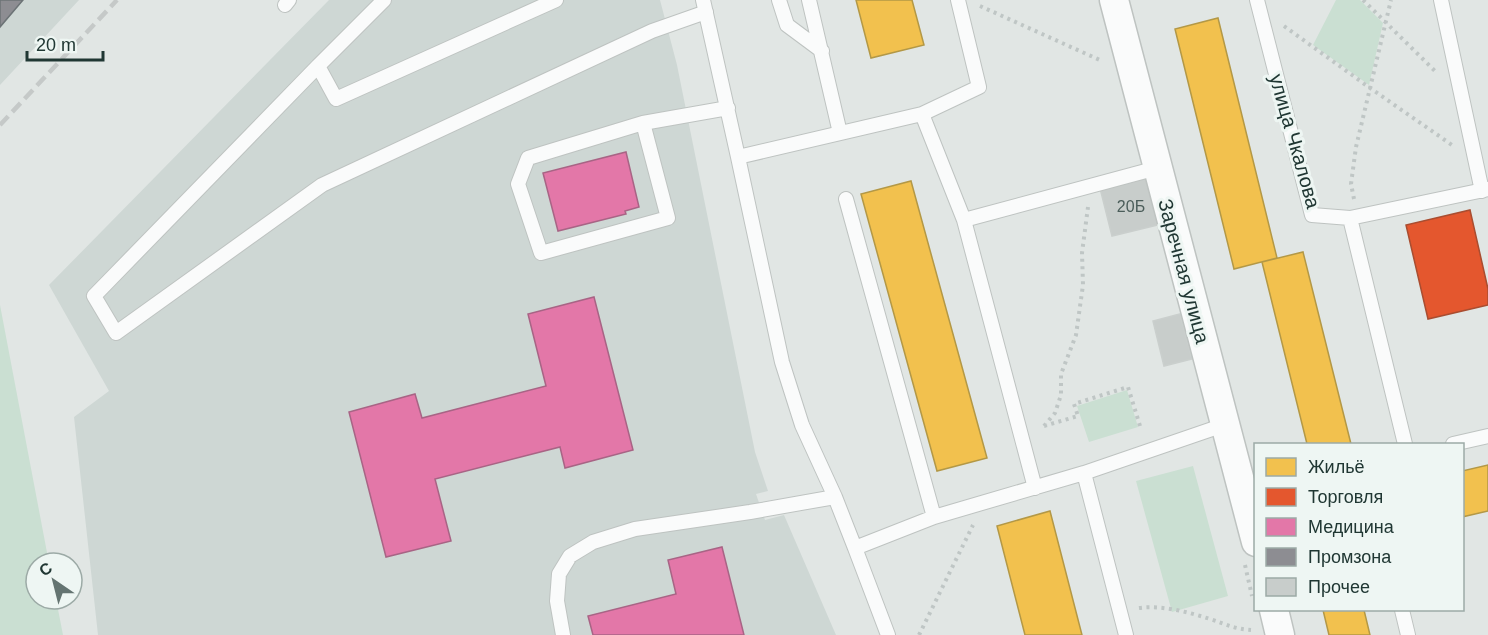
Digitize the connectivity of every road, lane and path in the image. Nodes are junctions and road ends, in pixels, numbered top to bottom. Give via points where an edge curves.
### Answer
1 (384, 0) edge
2 (556, 0) edge
3 (779, 0) edge
4 (809, 0) edge
5 (958, 0) edge
6 (1114, 0) edge
7 (1363, 0) edge
8 (1391, 0) edge
9 (1441, 0) edge
10 (1258, 4) edge
11 (978, 5) dead end
12 (704, 6) edge
13 (1386, 22) junction
14 (822, 51) junction
15 (1129, 58) junction
16 (318, 66) junction
17 (1370, 88) junction
18 (1462, 97) junction
19 (728, 108) junction
20 (922, 114) junction
21 (643, 123) junction
22 (840, 133) junction
23 (738, 157) junction
24 (1475, 160) junction
25 (1157, 168) junction
26 (1092, 186) junction
27 (1485, 190) edge
28 (846, 199) dead end
29 (1354, 218) junction
30 (963, 220) junction
31 (1224, 424) junction
32 (1044, 426) junction
33 (1140, 426) dead end
34 (1020, 434) junction
35 (1488, 435) edge
36 (1405, 443) edge
37 (1457, 443) edge
38 (1084, 473) junction
39 (1035, 489) junction
40 (835, 496) junction
41 (984, 503) junction
42 (934, 518) junction
43 (1254, 535) edge
44 (855, 548) junction
45 (1120, 611) junction
46 (1402, 611) edge
47 (1278, 625) edge
48 (563, 635) edge
49 (888, 635) edge
50 (919, 635) edge
51 (1126, 635) edge
52 (1408, 635) edge

1 - 16 lane
2 - 16 lane via 336,99
3 - 14 lane via 787,25
4 - 14 lane
5 - 20 lane via 979,87
6 - 15 street, Заречная улица
7 - 13 path
8 - 13 path
9 - 18 lane
10 - 17 path
10 - 29 lane, улица Чкалова via 1311,215
11 - 15 path via 1106,62
12 - 16 lane via 322,185 116,333 94,296
12 - 19 lane
13 - 17 path
13 - 18 path
14 - 22 lane
15 - 25 street, Заречная улица
17 - 24 path
17 - 29 path via 1351,184
18 - 24 lane
19 - 21 lane
19 - 23 lane
20 - 22 lane
20 - 30 lane
21 - 21 lane via 528,159 518,184 541,253 668,219
22 - 23 lane
23 - 40 lane via 782,362 802,425
24 - 27 lane
25 - 26 lane
25 - 31 street, Заречная улица
26 - 30 lane
26 - 32 path via 1084,230 1083,285 1076,335 1061,374 1061,395 1055,413
27 - 29 lane, улица Чкалова
28 - 42 lane
29 - 36 lane
30 - 34 lane
31 - 38 lane
31 - 43 street, Заречная улица
32 - 33 path via 1078,416 1074,404 1128,387
32 - 34 path
34 - 39 lane
35 - 37 lane
38 - 39 lane
38 - 45 lane
39 - 41 lane
40 - 44 lane
40 - 48 lane via 634,529 593,542 570,556 559,574 557,601
41 - 42 lane
41 - 50 path
42 - 44 lane
44 - 49 lane
45 - 47 path via 1151,607 1186,612 1234,629
45 - 51 lane
46 - 52 lane

